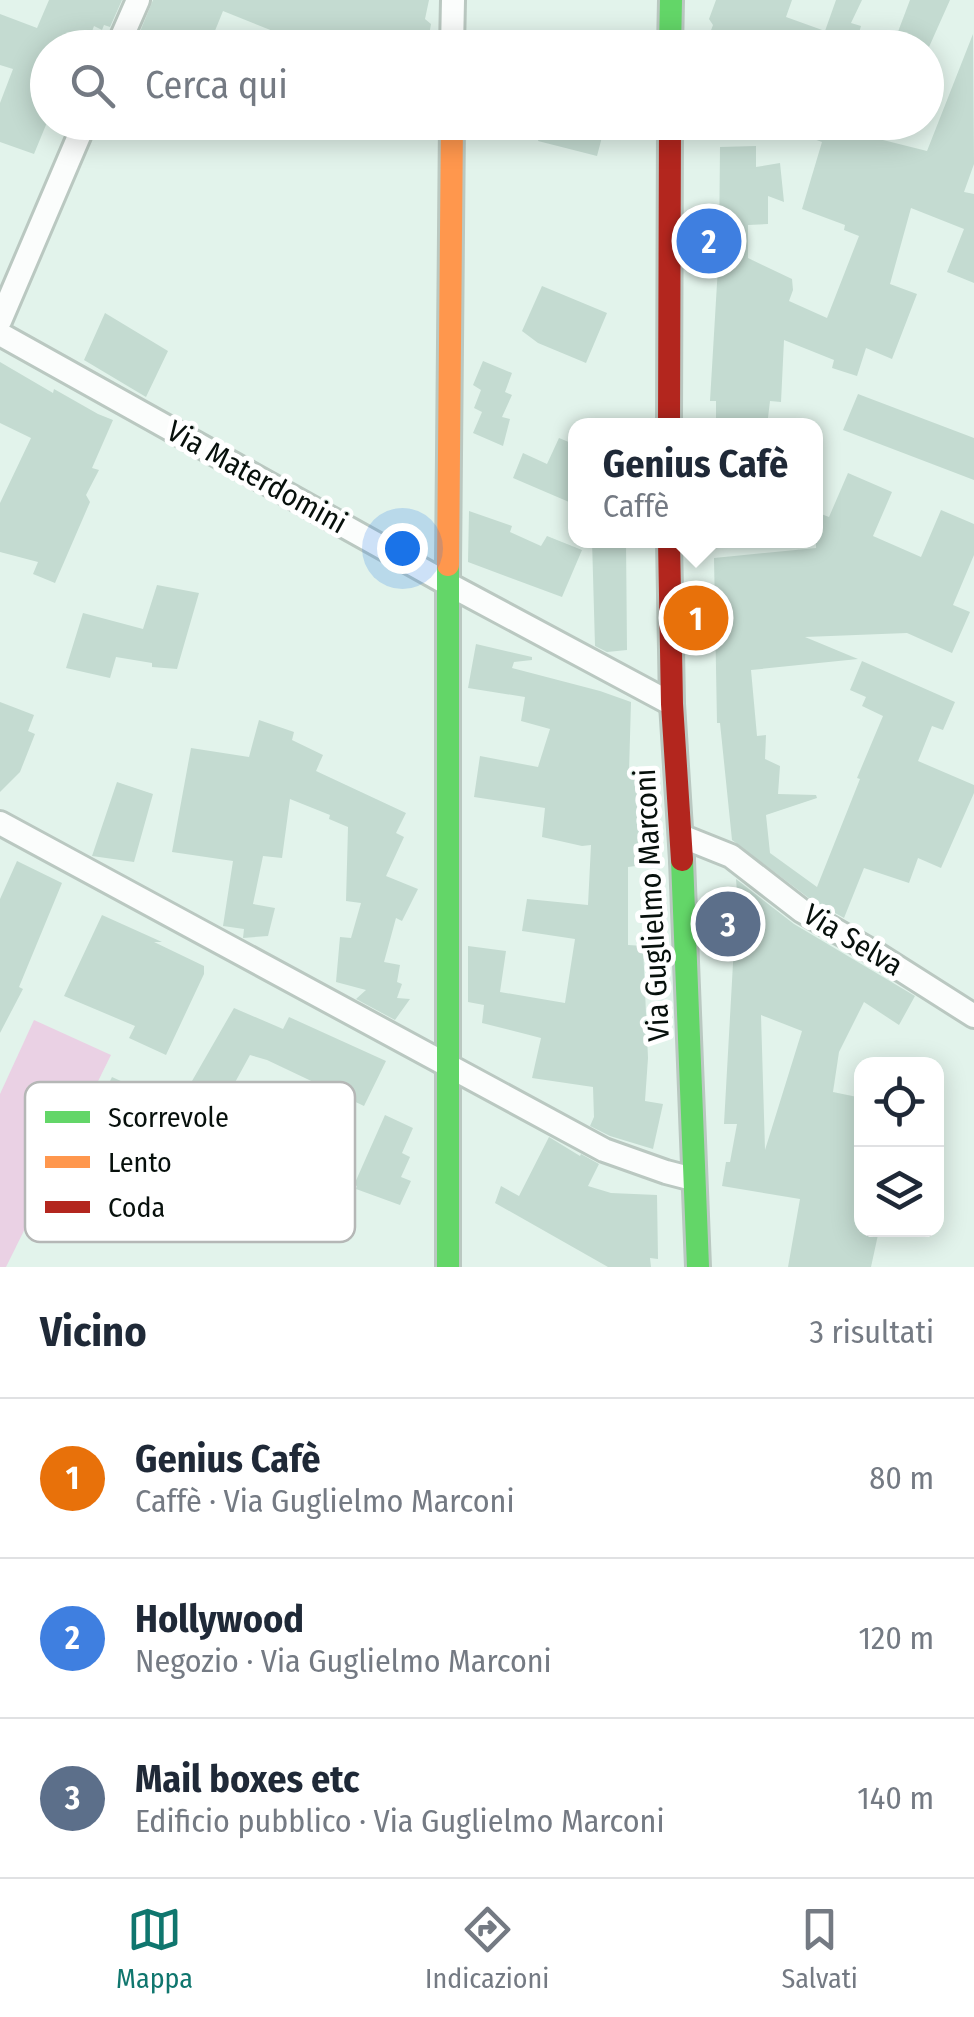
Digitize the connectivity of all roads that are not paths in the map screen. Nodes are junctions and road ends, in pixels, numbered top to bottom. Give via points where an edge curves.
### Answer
1 (138, 0) edge
2 (453, 0) edge
3 (671, 0) edge
4 (125, 30) edge
5 (452, 30) edge
6 (670, 30) edge
7 (77, 140) edge
8 (452, 140) edge
9 (670, 140) edge
10 (0, 321) edge
11 (0, 334) edge
12 (669, 418) edge
13 (670, 548) edge
14 (448, 584) junction
15 (672, 704) junction
16 (0, 823) edge
17 (680, 836) junction
18 (974, 1016) edge
19 (448, 1065) junction
20 (694, 1180) junction
21 (448, 1267) edge
22 (698, 1267) edge

1 - 4 street
2 - 5 street
3 - 6 street
7 - 10 street
8 - 14 street
9 - 12 street
11 - 14 street, Via Materdomini
13 - 15 street, Via Guglielmo Marconi
14 - 15 street, Via Materdomini
14 - 19 street
15 - 17 street, Via Guglielmo Marconi
16 - 19 street
17 - 18 street, Via Selva via 732,856 802,910
17 - 20 street, Via Guglielmo Marconi
19 - 20 street via 604,1150
19 - 21 street
20 - 22 street, Via Guglielmo Marconi

